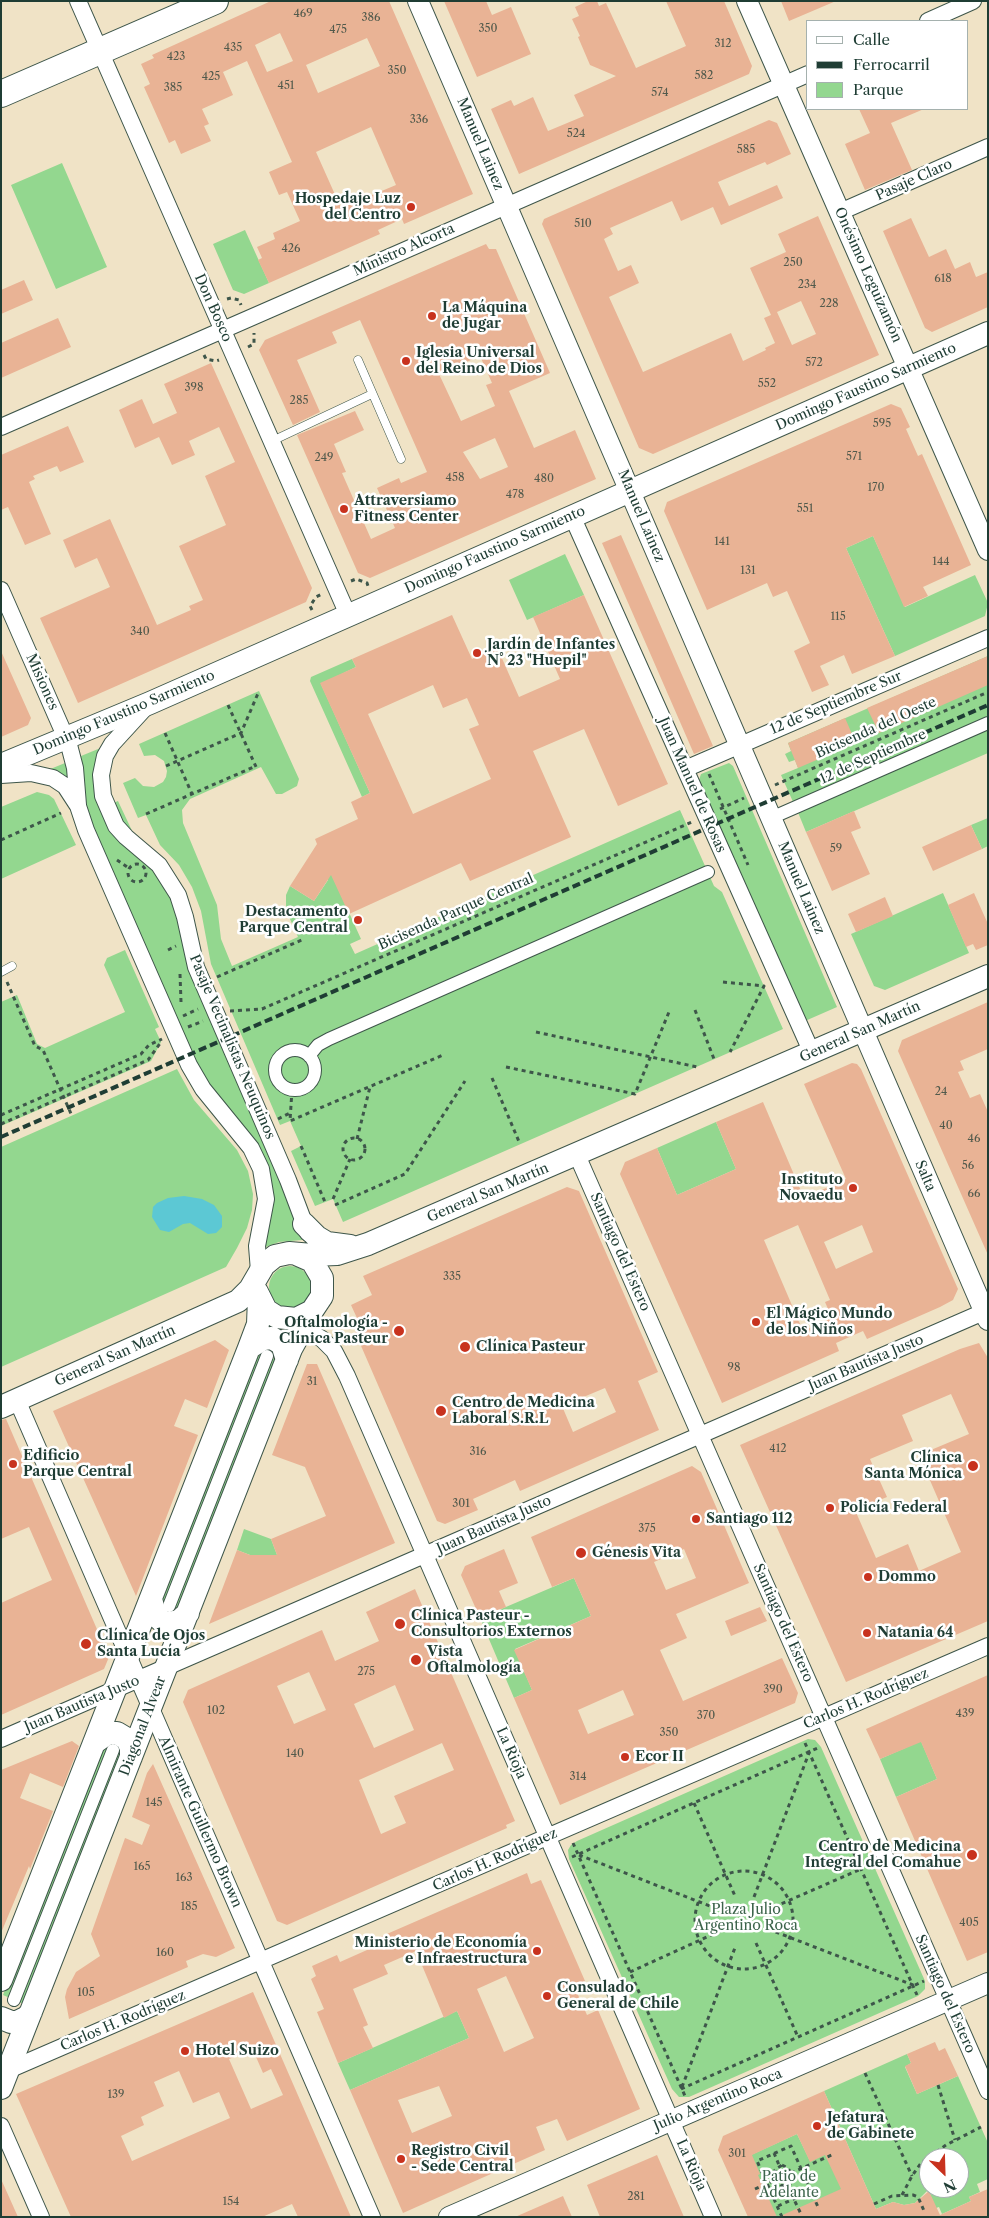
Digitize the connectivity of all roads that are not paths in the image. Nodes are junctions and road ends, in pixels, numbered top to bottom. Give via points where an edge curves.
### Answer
1 (78, 1) edge
2 (215, 1) edge
3 (418, 1) edge
4 (747, 1) edge
5 (973, 1) edge
6 (930, 20) edge
7 (101, 51) junction
8 (806, 75) edge
9 (784, 84) junction
10 (1, 94) edge
11 (988, 147) edge
12 (507, 206) junction
13 (840, 212) junction
14 (223, 330) junction
15 (988, 333) edge
16 (358, 360) dead end
17 (908, 368) junction
18 (372, 394) junction
19 (1, 427) edge
20 (272, 441) junction
21 (401, 459) dead end
22 (629, 491) junction
23 (572, 516) junction
24 (988, 550) edge
25 (1, 590) edge
26 (348, 615) junction
27 (988, 638) edge
28 (150, 703) junction
29 (988, 723) edge
30 (66, 736) junction
31 (739, 745) junction
32 (1, 765) edge
33 (685, 769) junction
34 (1, 775) edge
35 (78, 806) junction
36 (771, 818) junction
37 (708, 872) dead end
38 (12, 966) dead end
39 (2, 971) edge
40 (988, 976) edge
41 (863, 1031) junction
42 (812, 1053) junction
43 (308, 1056) junction
44 (577, 1154) junction
45 (304, 1224) junction
46 (368, 1244) junction
47 (294, 1253) junction
48 (318, 1255) junction
49 (322, 1278) junction
50 (258, 1283) junction
51 (987, 1314) edge
52 (307, 1319) junction
53 (268, 1355) junction
54 (9, 1403) edge
55 (700, 1435) junction
56 (425, 1555) junction
57 (169, 1606) junction
58 (988, 1646) edge
59 (128, 1656) junction
60 (166, 1667) junction
61 (138, 1679) junction
62 (115, 1689) junction
63 (150, 1708) junction
64 (824, 1717) junction
65 (1, 1739) edge
66 (113, 1750) junction
67 (548, 1836) junction
68 (261, 1961) junction
69 (1, 1980) edge
70 (988, 1983) edge
71 (948, 2000) junction
72 (15, 2010) edge
73 (4, 2077) edge
74 (988, 2091) edge
75 (671, 2120) junction
76 (1, 2126) edge
77 (41, 2217) edge
78 (372, 2217) edge
79 (449, 2217) edge
80 (713, 2217) edge

1 - 7 street, Don Bosco
2 - 7 highway
3 - 12 street, Manuel Lainez
4 - 9 street, Onésimo Leguizamón
5 - 6 street
7 - 10 highway
7 - 14 street, Don Bosco
8 - 9 street, Ministro Alcorta
9 - 12 street, Ministro Alcorta
9 - 13 street, Onésimo Leguizamón
11 - 13 street, Pasaje Claro
12 - 14 street, Ministro Alcorta
12 - 22 street, Manuel Lainez
13 - 17 street, Onésimo Leguizamón
14 - 19 street, Ministro Alcorta
14 - 20 street, Don Bosco
15 - 17 main road, Domingo Faustino Sarmiento
16 - 18 lane
17 - 22 main road, Domingo Faustino Sarmiento
17 - 24 street, Onésimo Leguizamón
18 - 20 lane
18 - 21 lane
20 - 26 street, Don Bosco
22 - 23 main road, Domingo Faustino Sarmiento
22 - 31 street, Manuel Lainez
23 - 26 main road, Domingo Faustino Sarmiento
23 - 33 street, Juan Manuel de Rosas
25 - 30 street, Misiones
26 - 28 main road, Domingo Faustino Sarmiento
27 - 31 street, 12 de Septiembre Sur
28 - 30 main road, Domingo Faustino Sarmiento
28 - 45 street, Pasaje Vecinalistas Neuquinos via 105,756 101,775 103,796 116,826 159,865 178,894 196,967
29 - 36 street, 12 de Septiembre
30 - 32 main road, Domingo Faustino Sarmiento
30 - 35 street, Misiones via 75,768
31 - 33 street, 12 de Septiembre Sur
31 - 36 street, Manuel Lainez
33 - 42 street, Juan Manuel de Rosas
34 - 35 street, Pasaje Vecinalistas Neuquinos via 31,773 53,778 65,786
35 - 50 street, Pasaje Vecinalistas Neuquinos via 189,1065 259,1164 266,1198 257,1246
36 - 41 street, Manuel Lainez
37 - 43 street via 329,1039
38 - 39 lane
40 - 41 main road, General San Martín
41 - 42 main road, General San Martín
41 - 51 street, Salta
42 - 44 main road, General San Martín
43 - 43 street via 299,1051 289,1052 278,1062 277,1077 283,1085 292,1090 306,1086 313,1079 315,1069
44 - 46 main road, General San Martín
44 - 55 street, Santiago del Estero
45 - 46 main road via 317,1237 334,1245
45 - 48 street, Pasaje Vecinalistas Neuquinos
46 - 48 main road, General San Martín via 336,1254
47 - 48 main road, General San Martín
47 - 49 main road via 312,1261
47 - 50 main road, General San Martín via 275,1256
48 - 49 street, Pasaje Vecinalistas Neuquinos
49 - 52 main road, Diagonal Alvear via 322,1296
50 - 52 main road via 266,1310 278,1317
50 - 53 main road, Diagonal Alvear via 258,1324
50 - 54 main road, General San Martín via 232,1305
51 - 55 street, Juan Bautista Justo
52 - 53 main road, Diagonal Alvear
52 - 56 street, La Rioja via 343,1367
53 - 57 main road, Diagonal Alvear
53 - 57 main road, Diagonal Alvear
54 - 59 street, Almirante Guillermo Brown
55 - 56 street, Juan Bautista Justo
55 - 64 street, Santiago del Estero
56 - 60 street, Juan Bautista Justo
56 - 67 street, La Rioja
57 - 59 main road, Diagonal Alvear
57 - 60 main road, Diagonal Alvear
58 - 64 street, Carlos H. Rodríguez
59 - 61 street, Almirante Guillermo Brown
59 - 62 main road, Diagonal Alvear
60 - 61 street, Juan Bautista Justo
60 - 63 main road, Diagonal Alvear
61 - 62 street, Juan Bautista Justo
61 - 63 street, Almirante Guillermo Brown
62 - 65 street, Juan Bautista Justo
62 - 66 main road, Diagonal Alvear
63 - 66 main road, Diagonal Alvear
63 - 68 street, Almirante Guillermo Brown
64 - 67 street, Carlos H. Rodríguez
64 - 71 street, Santiago del Estero
66 - 69 main road, Diagonal Alvear
66 - 72 main road, Diagonal Alvear
67 - 68 street, Carlos H. Rodríguez
67 - 75 street, La Rioja
68 - 73 street, Carlos H. Rodríguez
68 - 78 street, Almirante Guillermo Brown
70 - 71 street, Julio Argentino Roca
71 - 74 street, Santiago del Estero
71 - 75 street, Julio Argentino Roca
72 - 73 main road, Diagonal Alvear
75 - 79 street, Julio Argentino Roca
75 - 80 street, La Rioja
76 - 77 street

